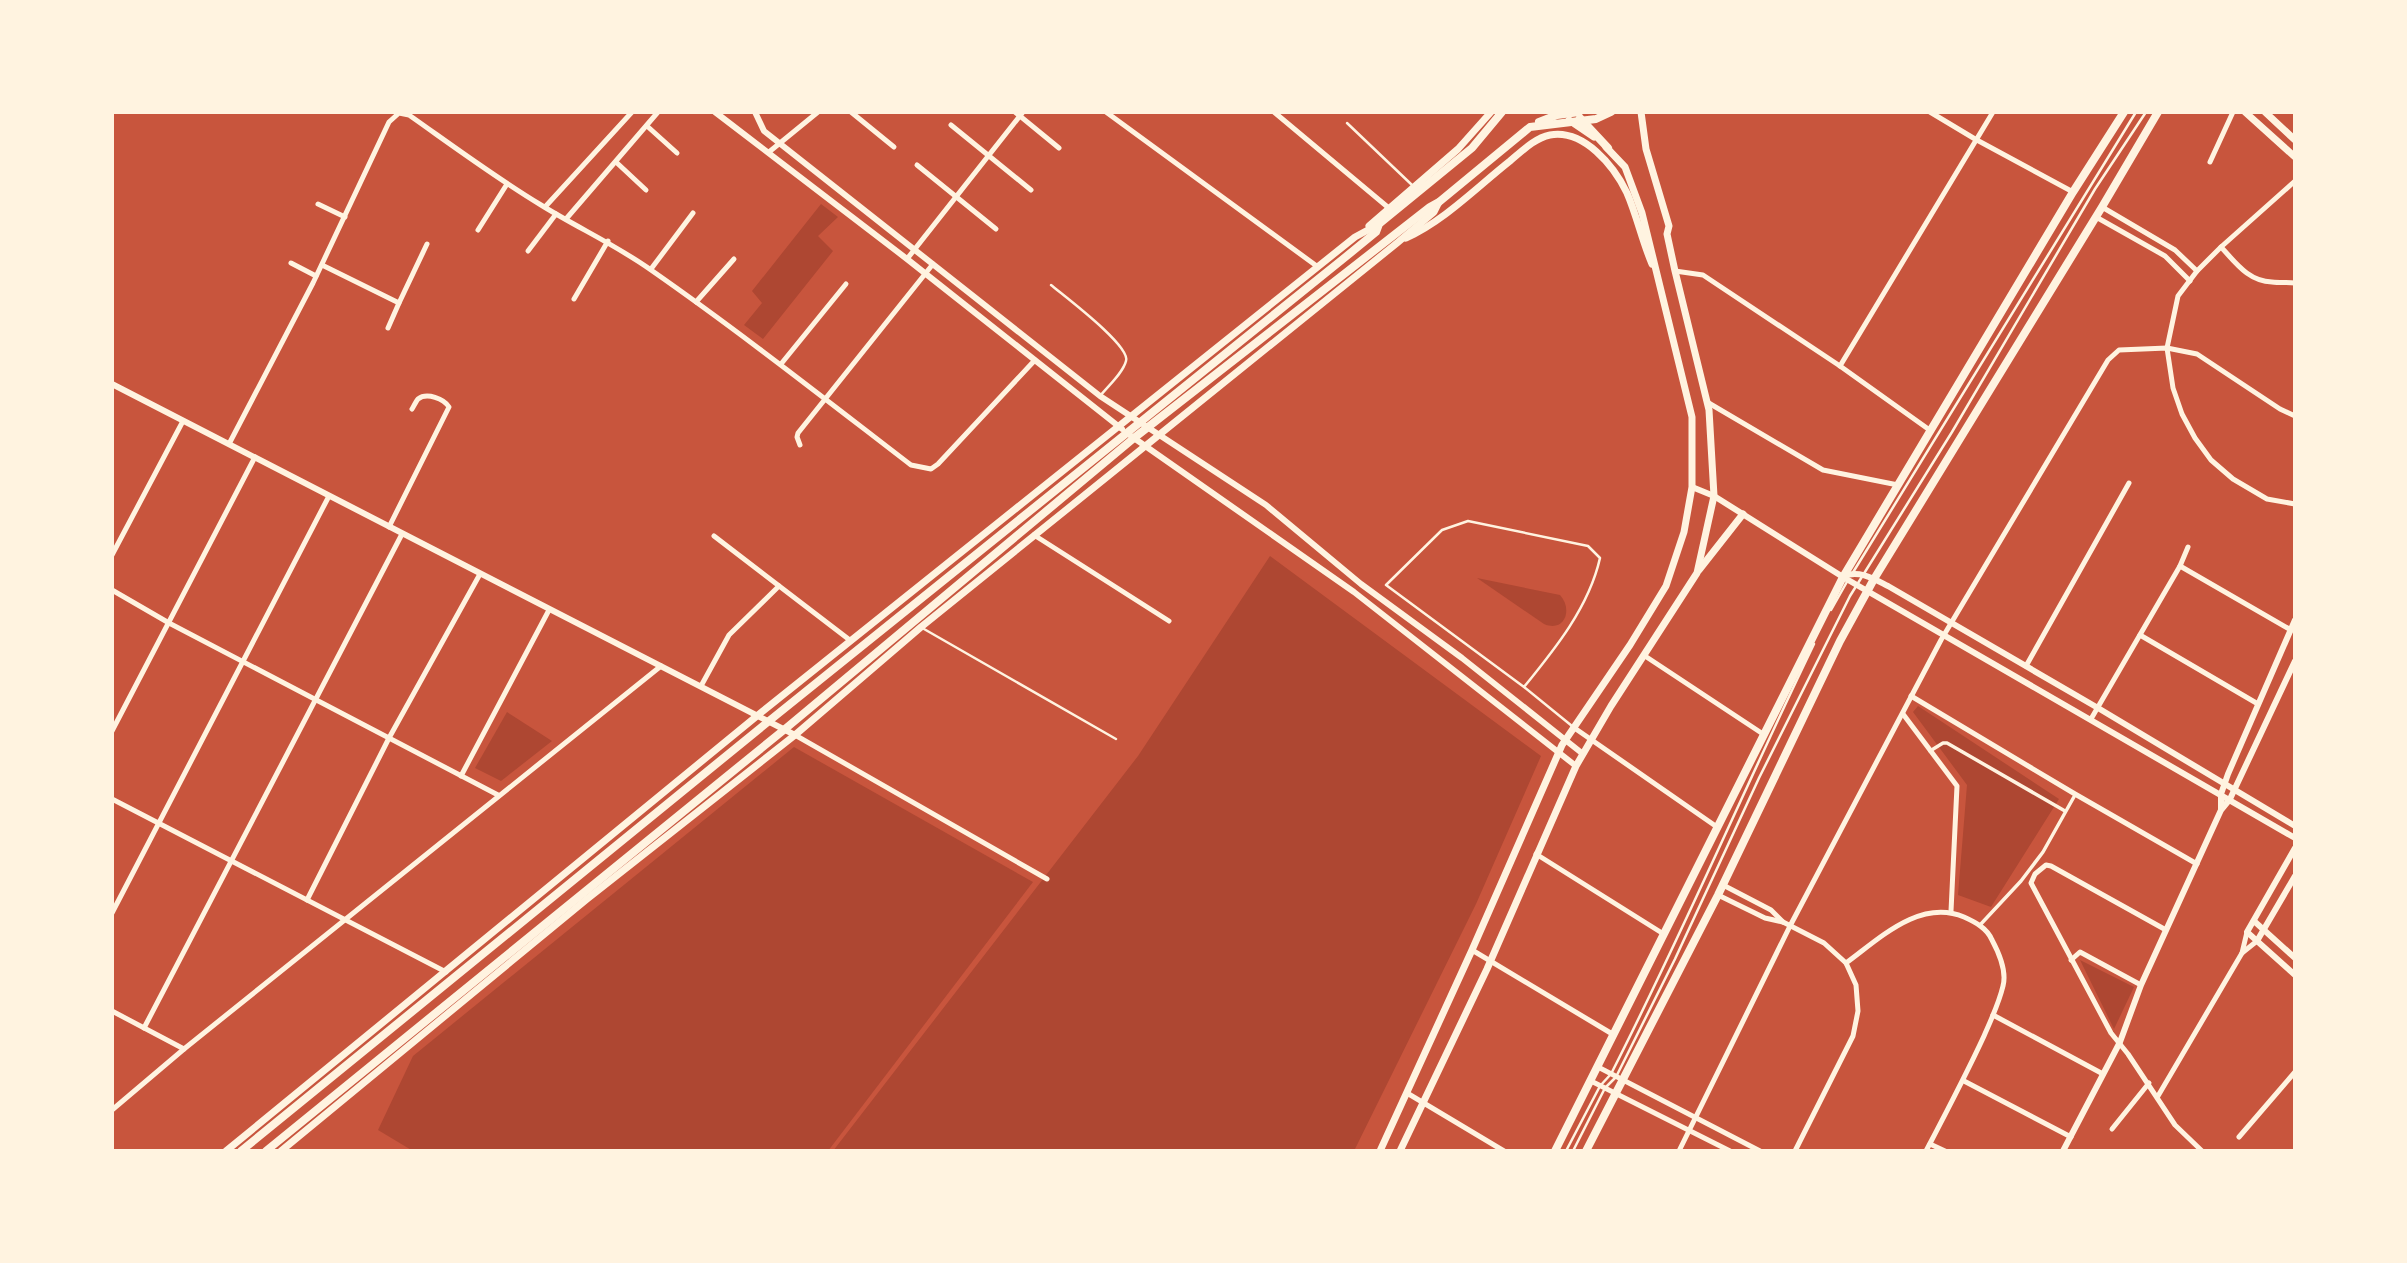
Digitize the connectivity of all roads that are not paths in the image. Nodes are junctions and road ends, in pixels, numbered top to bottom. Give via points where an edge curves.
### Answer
1 (632, 112) edge
2 (658, 112) edge
3 (715, 112) edge
4 (755, 112) edge
5 (818, 112) edge
6 (851, 112) edge
7 (1106, 112) edge
8 (1274, 112) edge
9 (1491, 112) edge
10 (1502, 112) edge
11 (1557, 112) edge
12 (1572, 112) edge
13 (1579, 112) edge
14 (1611, 112) edge
15 (1642, 112) edge
16 (1930, 112) edge
17 (1993, 112) edge
18 (2124, 112) edge
19 (2136, 112) edge
20 (2146, 112) edge
21 (2158, 112) edge
22 (2233, 112) edge
23 (2245, 112) edge
24 (2265, 112) edge
25 (399, 113) edge
26 (1019, 113) edge
27 (1347, 123) dead end
28 (951, 125) dead end
29 (647, 126) junction
30 (1530, 127) junction
31 (1975, 139) junction
32 (2295, 140) edge
33 (780, 144) junction
34 (894, 147) dead end
35 (1059, 148) dead end
36 (1608, 148) junction
37 (769, 152) junction
38 (677, 153) dead end
39 (989, 155) junction
40 (2295, 157) edge
41 (616, 162) junction
42 (2210, 162) dead end
43 (918, 165) dead end
44 (2295, 181) edge
45 (507, 184) junction
46 (1414, 187) junction
47 (646, 190) dead end
48 (1031, 190) dead end
49 (2073, 192) junction
50 (957, 196) junction
51 (1439, 202) junction
52 (318, 204) dead end
53 (545, 207) junction
54 (2102, 207) junction
55 (1390, 209) junction
56 (694, 213) dead end
57 (556, 214) junction
58 (345, 217) junction
59 (2096, 217) junction
60 (566, 219) junction
61 (1379, 225) junction
62 (996, 229) dead end
63 (478, 230) dead end
64 (1355, 237) junction
65 (608, 241) junction
66 (1397, 243) junction
67 (427, 244) dead end
68 (2221, 247) junction
69 (914, 249) junction
70 (528, 251) dead end
71 (734, 259) dead end
72 (907, 259) junction
73 (291, 263) dead end
74 (933, 264) junction
75 (322, 265) junction
76 (1318, 268) junction
77 (651, 269) junction
78 (1675, 271) junction
79 (2197, 271) junction
80 (925, 273) junction
81 (317, 276) junction
82 (1657, 278) junction
83 (2190, 281) junction
84 (2295, 283) edge
85 (846, 284) dead end
86 (1051, 285) dead end
87 (574, 299) dead end
88 (696, 302) junction
89 (399, 303) junction
90 (388, 328) dead end
91 (2167, 348) junction
92 (1035, 360) junction
93 (781, 364) junction
94 (1840, 366) junction
95 (112, 384) edge
96 (1100, 396) junction
97 (826, 400) junction
98 (1707, 402) junction
99 (412, 409) dead end
100 (2295, 416) edge
101 (1130, 417) junction
102 (183, 421) junction
103 (1139, 423) junction
104 (1118, 426) junction
105 (1147, 428) junction
106 (1931, 431) junction
107 (1130, 436) junction
108 (1158, 436) junction
109 (229, 444) junction
110 (800, 445) dead end
111 (1145, 446) junction
112 (256, 457) junction
113 (2129, 484) dead end
114 (1898, 485) junction
115 (1692, 487) junction
116 (330, 496) junction
117 (1714, 496) junction
118 (2295, 503) edge
119 (1743, 514) junction
120 (389, 527) junction
121 (402, 534) junction
122 (1034, 535) junction
123 (714, 536) dead end
124 (2188, 547) dead end
125 (112, 555) edge
126 (2180, 566) junction
127 (1696, 573) junction
128 (1853, 573) junction
129 (480, 574) junction
130 (1862, 575) junction
131 (1845, 578) junction
132 (1874, 579) junction
133 (1361, 584) junction
134 (1857, 584) junction
135 (779, 586) junction
136 (112, 590) edge
137 (1868, 590) junction
138 (1354, 592) junction
139 (549, 610) junction
140 (2295, 620) edge
141 (1169, 621) dead end
142 (1950, 622) junction
143 (169, 623) junction
144 (921, 627) junction
145 (2291, 630) junction
146 (1944, 634) junction
147 (2140, 635) junction
148 (850, 641) junction
149 (1645, 656) junction
150 (243, 661) junction
151 (2295, 661) edge
152 (661, 666) junction
153 (2026, 666) junction
154 (701, 686) junction
155 (1524, 687) junction
156 (1911, 696) junction
157 (316, 699) junction
158 (2258, 704) junction
159 (2098, 708) junction
160 (1903, 713) junction
161 (758, 715) junction
162 (2091, 719) junction
163 (769, 721) junction
164 (1573, 727) junction
165 (785, 729) junction
166 (112, 731) edge
167 (1763, 734) junction
168 (795, 735) junction
169 (389, 738) junction
170 (1116, 739) dead end
171 (1592, 739) junction
172 (1565, 740) junction
173 (1930, 751) junction
174 (1558, 752) junction
175 (1583, 754) junction
176 (1576, 766) junction
177 (461, 776) junction
178 (2225, 783) junction
179 (2235, 789) junction
180 (2075, 794) junction
181 (2221, 794) junction
182 (498, 795) junction
183 (112, 799) edge
184 (2230, 799) junction
185 (2221, 810) junction
186 (2065, 811) junction
187 (160, 824) junction
188 (2295, 826) edge
189 (1717, 827) junction
190 (2295, 838) edge
191 (2295, 848) edge
192 (1536, 854) junction
193 (230, 861) junction
194 (2197, 864) junction
195 (2029, 870) junction
196 (2035, 874) junction
197 (2295, 876) edge
198 (1047, 879) dead end
199 (1723, 885) junction
200 (1718, 895) junction
201 (307, 900) junction
202 (1951, 911) junction
203 (112, 913) edge
204 (346, 920) junction
205 (2254, 921) junction
206 (1783, 922) junction
207 (1980, 925) junction
208 (1790, 926) junction
209 (2166, 930) junction
210 (2263, 930) junction
211 (2247, 932) junction
212 (1662, 933) junction
213 (2257, 941) junction
214 (1472, 950) junction
215 (2242, 953) junction
216 (2295, 958) edge
217 (2071, 960) junction
218 (1491, 961) junction
219 (1846, 963) junction
220 (446, 972) junction
221 (2295, 975) edge
222 (2141, 985) junction
223 (112, 1011) edge
224 (1993, 1015) junction
225 (144, 1028) junction
226 (1614, 1035) junction
227 (2120, 1042) junction
228 (184, 1049) junction
229 (1598, 1067) junction
230 (2295, 1072) edge
231 (2103, 1074) junction
232 (1616, 1077) junction
233 (1591, 1081) junction
234 (1964, 1081) junction
235 (2149, 1083) junction
236 (1603, 1087) junction
237 (1407, 1093) junction
238 (1615, 1093) junction
239 (2158, 1096) junction
240 (1423, 1103) junction
241 (112, 1110) edge
242 (1696, 1119) junction
243 (2112, 1129) dead end
244 (1690, 1131) junction
245 (2071, 1137) junction
246 (2239, 1137) dead end
247 (1930, 1144) junction
248 (2066, 1150) edge
249 (226, 1151) edge
250 (241, 1151) edge
251 (266, 1151) edge
252 (281, 1151) edge
253 (1380, 1151) edge
254 (1400, 1151) edge
255 (1504, 1151) edge
256 (1555, 1151) edge
257 (1566, 1151) edge
258 (1573, 1151) edge
259 (1586, 1151) edge
260 (1679, 1151) edge
261 (1730, 1151) edge
262 (1760, 1151) edge
263 (1795, 1151) edge
264 (1926, 1151) edge
265 (1945, 1151) edge
266 (2202, 1151) edge

1 - 53 street
2 - 29 street
3 - 37 street
4 - 33 street via 764,131
5 - 33 street
6 - 34 street
7 - 76 street
8 - 55 street
9 - 46 main road
10 - 61 main road via 1462,156
11 - 36 main road
12 - 36 main road
13 - 30 main road
14 - 30 main road via 1596,119
15 - 78 main road via 1646,149 1669,226
16 - 31 street
17 - 31 street
18 - 49 main road
19 - 128 lane
20 - 130 lane
21 - 54 main road
22 - 42 street
23 - 40 main road
24 - 32 main road
25 - 45 street via 410,115
25 - 58 street via 389,122
26 - 35 street
26 - 39 street
27 - 46 lane
28 - 39 street
29 - 38 street
29 - 41 street
30 - 51 main road
31 - 49 street
31 - 94 street
33 - 37 street
33 - 69 street
36 - 82 main road via 1630,178
37 - 72 street
39 - 48 street
39 - 50 street
41 - 47 street
41 - 60 street
43 - 50 street
44 - 68 street
45 - 53 street
45 - 63 street
46 - 55 main road
49 - 106 main road
50 - 62 street
50 - 69 street
51 - 66 main road via 1434,212
51 - 105 main road
52 - 58 street
53 - 57 street
54 - 59 main road
54 - 79 street via 2175,250
55 - 64 main road
56 - 77 street
57 - 60 street
57 - 70 street
58 - 75 street
59 - 83 street via 2165,256
59 - 132 main road
60 - 65 street
61 - 64 main road
61 - 103 main road via 1360,246
64 - 76 main road
65 - 77 street
65 - 87 street
66 - 82 main road via 1446,212 1530,145 1552,135 1567,135 1590,147 1615,174
66 - 108 main road
67 - 89 street
68 - 79 street
68 - 84 street via 2255,279
69 - 72 street
69 - 74 street
71 - 88 street
72 - 80 street
73 - 81 street
74 - 80 street
74 - 96 street
75 - 81 street
75 - 89 street
76 - 101 main road
77 - 88 street
78 - 94 street via 1703,275
78 - 98 main road
79 - 83 street
80 - 92 street
80 - 97 street
81 - 109 street
82 - 115 main road via 1692,416
83 - 91 street via 2178,296
85 - 93 street
86 - 96 lane via 1126,353 1126,362
88 - 93 street
89 - 90 street
91 - 100 street via 2197,354
91 - 118 street via 2182,414 2211,460 2267,499
91 - 142 street via 2119,350 2108,360
92 - 97 street via 931,469 911,465
92 - 104 street
93 - 97 street
94 - 106 street
95 - 102 street
96 - 101 street
97 - 110 street via 798,433
98 - 114 street via 1823,470
98 - 117 main road
99 - 120 street via 425,397 449,407
101 - 103 street
101 - 104 main road
102 - 109 street
102 - 125 street
103 - 105 street
103 - 107 main road
104 - 107 street
104 - 148 main road
105 - 107 main road
105 - 108 street
106 - 114 main road
107 - 111 street
107 - 163 main road
107 - 165 main road
108 - 111 main road
108 - 133 street via 1266,505
109 - 112 street
111 - 122 main road
111 - 138 street
112 - 116 street
112 - 143 street
113 - 153 street
114 - 131 main road
115 - 117 street
115 - 164 main road via 1684,532 1666,586
116 - 120 street
116 - 150 street
117 - 119 street
117 - 127 main road
119 - 127 main road
119 - 131 street
120 - 121 street
121 - 129 street
121 - 157 street
122 - 141 street
122 - 144 main road
123 - 135 street
124 - 126 street
126 - 145 street
126 - 147 street
127 - 149 main road
128 - 130 street
128 - 131 street
129 - 139 street
129 - 169 street
130 - 132 street
130 - 134 lane
131 - 134 street
131 - 167 main road
131 - 232 lane
132 - 137 main road
132 - 142 street
133 - 138 street
133 - 172 street
134 - 137 street
134 - 232 lane
135 - 148 street
135 - 154 street via 729,635
136 - 143 street
137 - 146 street
137 - 199 main road
138 - 174 street
139 - 152 street
139 - 177 street
140 - 145 street
142 - 146 street
142 - 153 street
143 - 150 street
143 - 166 street
144 - 168 main road
144 - 170 lane
145 - 158 street
146 - 156 street
146 - 162 street
147 - 158 street
147 - 159 street
148 - 161 main road
149 - 167 street
149 - 171 main road
150 - 157 street
150 - 187 street
151 - 179 street
152 - 154 street
152 - 182 street
153 - 159 street
154 - 161 street
155 - 155 lane via 1562,638 1591,586 1600,558 1588,546 1468,521 1441,530 1386,585
155 - 164 lane
156 - 160 street
156 - 180 street
157 - 169 street
157 - 193 street
158 - 178 street
159 - 162 street
159 - 178 street
160 - 173 street
160 - 208 street
161 - 163 street
161 - 220 main road
162 - 181 street
163 - 165 street
163 - 250 main road
164 - 171 street
164 - 172 main road
165 - 168 street
165 - 251 main road
167 - 189 main road
168 - 198 street
168 - 252 main road
169 - 177 street
169 - 201 street
171 - 175 main road
171 - 189 street
172 - 174 main road
172 - 175 street
173 - 186 street via 1947,743
173 - 202 street via 1957,786
174 - 176 street
174 - 214 main road
175 - 176 main road
176 - 192 main road
177 - 182 street
178 - 179 street
178 - 181 street
179 - 184 street
179 - 188 street
180 - 186 street
180 - 194 street
181 - 184 street
181 - 185 street
182 - 204 street
183 - 187 street
184 - 185 street
184 - 190 street
185 - 194 street
186 - 195 street
187 - 193 street
187 - 203 street
189 - 212 main road
191 - 205 street
192 - 212 street
192 - 218 main road
193 - 201 street
193 - 225 street
194 - 209 street
195 - 196 street
195 - 207 street
196 - 209 street via 2051,866
196 - 217 street via 2031,883
197 - 210 street
199 - 200 main road
199 - 206 street via 1771,910
200 - 206 street
200 - 232 main road
201 - 204 street
202 - 207 street
202 - 219 street via 1924,913 1895,927
204 - 220 street
204 - 228 street
205 - 210 street
205 - 211 street
206 - 208 street
207 - 224 street via 1990,934 2000,956 2004,983
208 - 219 street via 1824,943
208 - 242 street
209 - 222 street
210 - 213 street
210 - 216 street
211 - 213 street
211 - 215 street
212 - 226 main road
213 - 215 street
213 - 221 street
214 - 218 street
214 - 237 main road
215 - 239 street
217 - 222 street via 2080,952
217 - 227 street
218 - 226 street
218 - 240 main road
219 - 263 street via 1856,985 1858,1012 1853,1036
220 - 249 main road
222 - 227 street
223 - 225 street
224 - 231 street
224 - 234 street
225 - 228 street
226 - 229 main road
227 - 231 street
227 - 235 street
228 - 241 street
229 - 232 street
229 - 233 main road
230 - 246 street
231 - 245 street
232 - 236 lane
232 - 238 main road
232 - 242 street
233 - 236 street
233 - 256 main road
234 - 245 street
234 - 247 street
235 - 239 street
235 - 243 street
236 - 238 street
236 - 257 lane
236 - 258 lane
237 - 240 street
237 - 253 main road
238 - 244 street
238 - 259 main road
239 - 266 street via 2178,1128
240 - 254 main road
240 - 255 street
242 - 244 street
242 - 262 street
244 - 260 street
244 - 261 street
245 - 248 street
247 - 264 street
247 - 265 street

